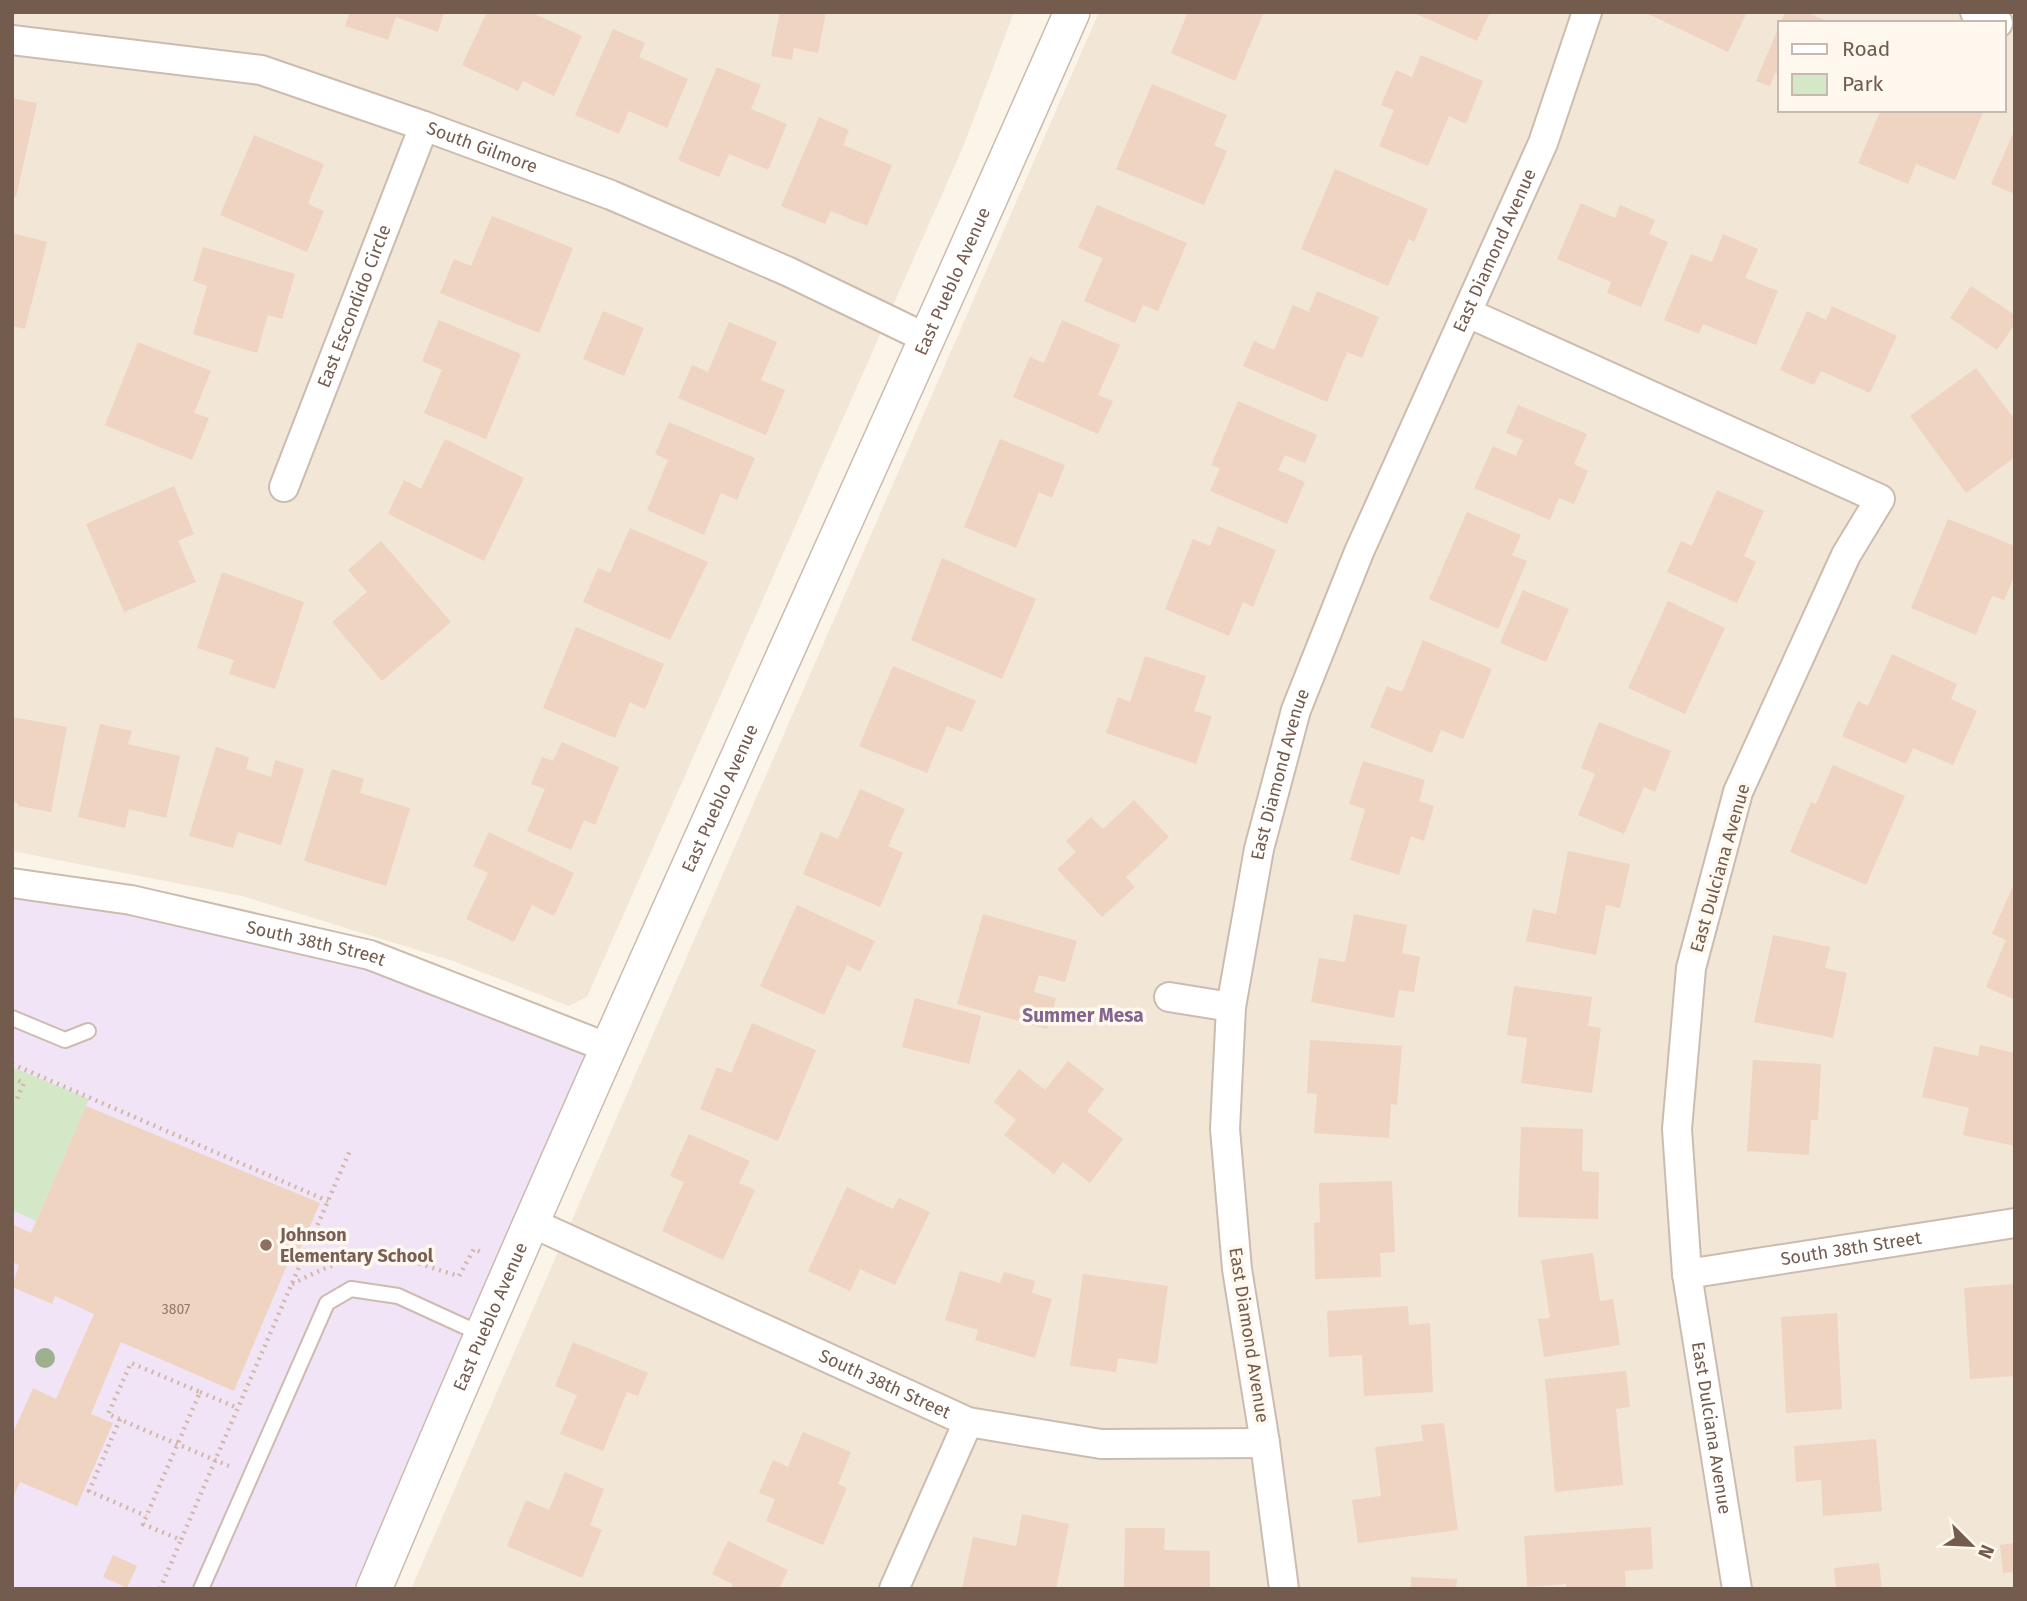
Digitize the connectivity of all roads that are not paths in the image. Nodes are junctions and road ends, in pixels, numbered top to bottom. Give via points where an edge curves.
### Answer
1 (1072, 12) edge
2 (1587, 12) edge
3 (1975, 12) edge
4 (1994, 21) edge
5 (12, 40) edge
6 (424, 126) junction
7 (1468, 313) junction
8 (928, 339) junction
9 (284, 487) dead end
10 (12, 883) edge
11 (1169, 996) dead end
12 (1231, 1007) junction
13 (12, 1018) edge
14 (88, 1031) dead end
15 (606, 1047) junction
16 (530, 1222) junction
17 (2015, 1223) edge
18 (1687, 1274) junction
19 (481, 1334) junction
20 (968, 1422) junction
21 (1265, 1443) junction
22 (201, 1589) edge
23 (374, 1589) edge
24 (894, 1589) edge
25 (1284, 1589) edge
26 (1737, 1589) edge

1 - 8 street, East Pueblo Avenue
2 - 7 street, East Diamond Avenue via 1543,144
3 - 4 street
5 - 6 street, South Gilmore via 261,70
6 - 8 street, South Gilmore via 611,195 789,272
6 - 9 street, East Escondido Circle
7 - 12 street, East Diamond Avenue via 1359,552 1296,710 1259,849
7 - 18 street, East Dulciana Avenue via 1880,499 1846,555 1738,792 1691,968 1677,1129
8 - 15 street, East Pueblo Avenue
10 - 15 street, South 38th Street via 131,900 370,955
11 - 12 street
12 - 21 street, East Diamond Avenue via 1225,1129 1237,1269
13 - 14 lane via 65,1040
15 - 16 street, East Pueblo Avenue
16 - 19 street, East Pueblo Avenue
16 - 20 street, South 38th Street
17 - 18 street, South 38th Street
18 - 26 street, East Dulciana Avenue
19 - 22 lane via 398,1296 351,1289 327,1303
19 - 23 street, East Pueblo Avenue
20 - 21 street, South 38th Street via 1101,1444
20 - 24 street
21 - 25 street, East Diamond Avenue

